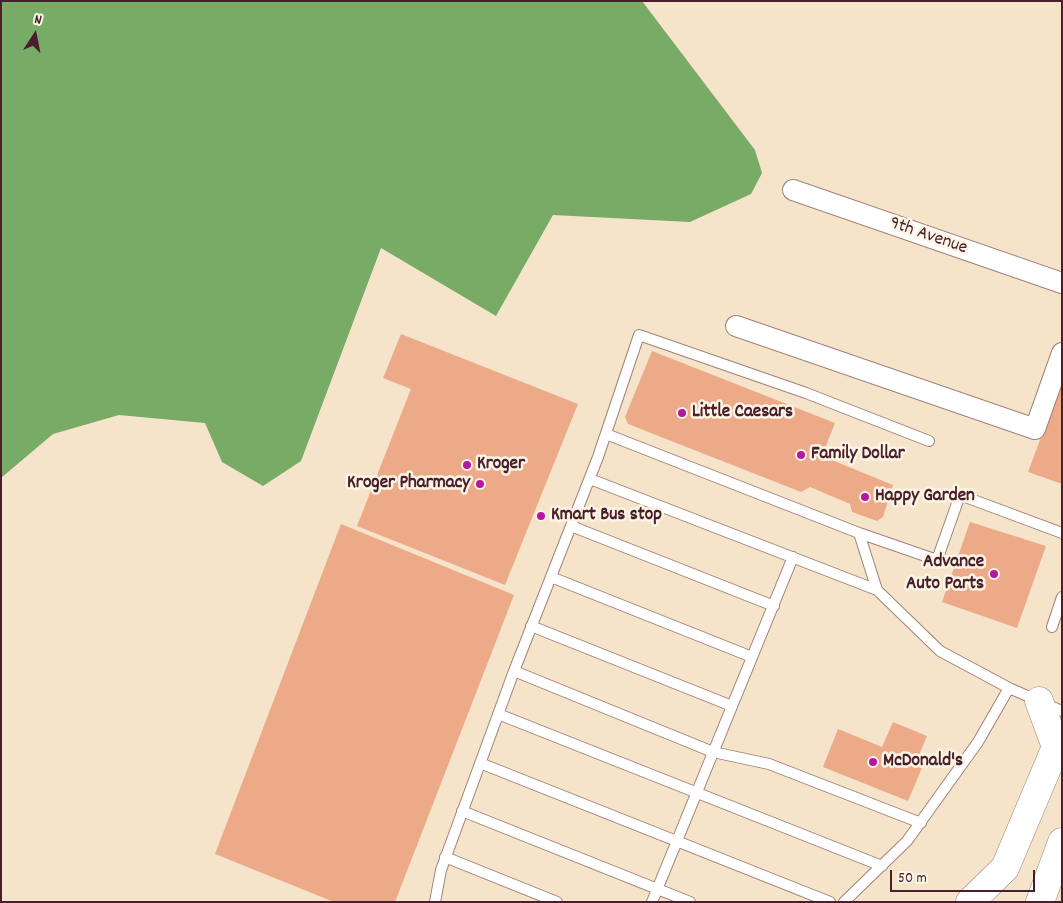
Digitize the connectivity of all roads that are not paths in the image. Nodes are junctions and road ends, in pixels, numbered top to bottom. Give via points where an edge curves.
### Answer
1 (793, 190) dead end
2 (1062, 283) edge
3 (736, 326) dead end
4 (1062, 353) edge
5 (606, 434) junction
6 (929, 441) dead end
7 (590, 479) junction
8 (571, 526) junction
9 (860, 533) junction
10 (1062, 533) edge
11 (794, 558) junction
12 (551, 577) junction
13 (877, 590) junction
14 (1062, 597) edge
15 (774, 606) junction
16 (531, 626) junction
17 (1052, 627) dead end
18 (752, 657) junction
19 (514, 671) junction
20 (1009, 688) junction
21 (732, 706) junction
22 (1050, 706) edge
23 (498, 714) junction
24 (1059, 746) edge
25 (714, 752) junction
26 (480, 763) junction
27 (696, 794) junction
28 (462, 810) junction
29 (920, 823) junction
30 (677, 840) junction
31 (1062, 842) edge
32 (445, 857) junction
33 (882, 866) junction
34 (1005, 868) junction
35 (658, 889) junction
36 (1047, 892) edge
37 (435, 902) edge
38 (558, 902) edge
39 (652, 902) edge
40 (690, 902) edge
41 (830, 902) edge
42 (844, 902) edge
43 (970, 902) edge
44 (994, 902) edge

1 - 2 street, 9th Avenue
3 - 4 street via 1035,428
5 - 6 lane via 639,335 806,393
5 - 7 lane
5 - 9 lane
7 - 8 lane
7 - 11 lane
8 - 12 lane
8 - 15 lane
9 - 10 lane via 937,560 960,495
9 - 13 lane
11 - 13 lane
11 - 15 lane
12 - 16 lane
12 - 18 lane
13 - 20 lane via 940,651
14 - 17 lane
15 - 18 lane
16 - 19 lane
16 - 21 lane
18 - 21 lane
19 - 23 lane
19 - 25 lane
20 - 22 lane
20 - 29 lane via 978,742
21 - 25 lane
22 - 24 main road
23 - 26 lane
23 - 27 lane
24 - 34 main road
25 - 27 lane
25 - 29 lane via 769,764
26 - 28 lane
26 - 30 lane
27 - 30 lane
27 - 33 lane
28 - 32 lane
28 - 35 lane
29 - 33 lane
30 - 35 lane
30 - 41 lane
31 - 36 main road
32 - 37 lane
32 - 38 lane
33 - 42 lane
34 - 43 main road
34 - 44 main road
35 - 39 lane
35 - 40 lane

